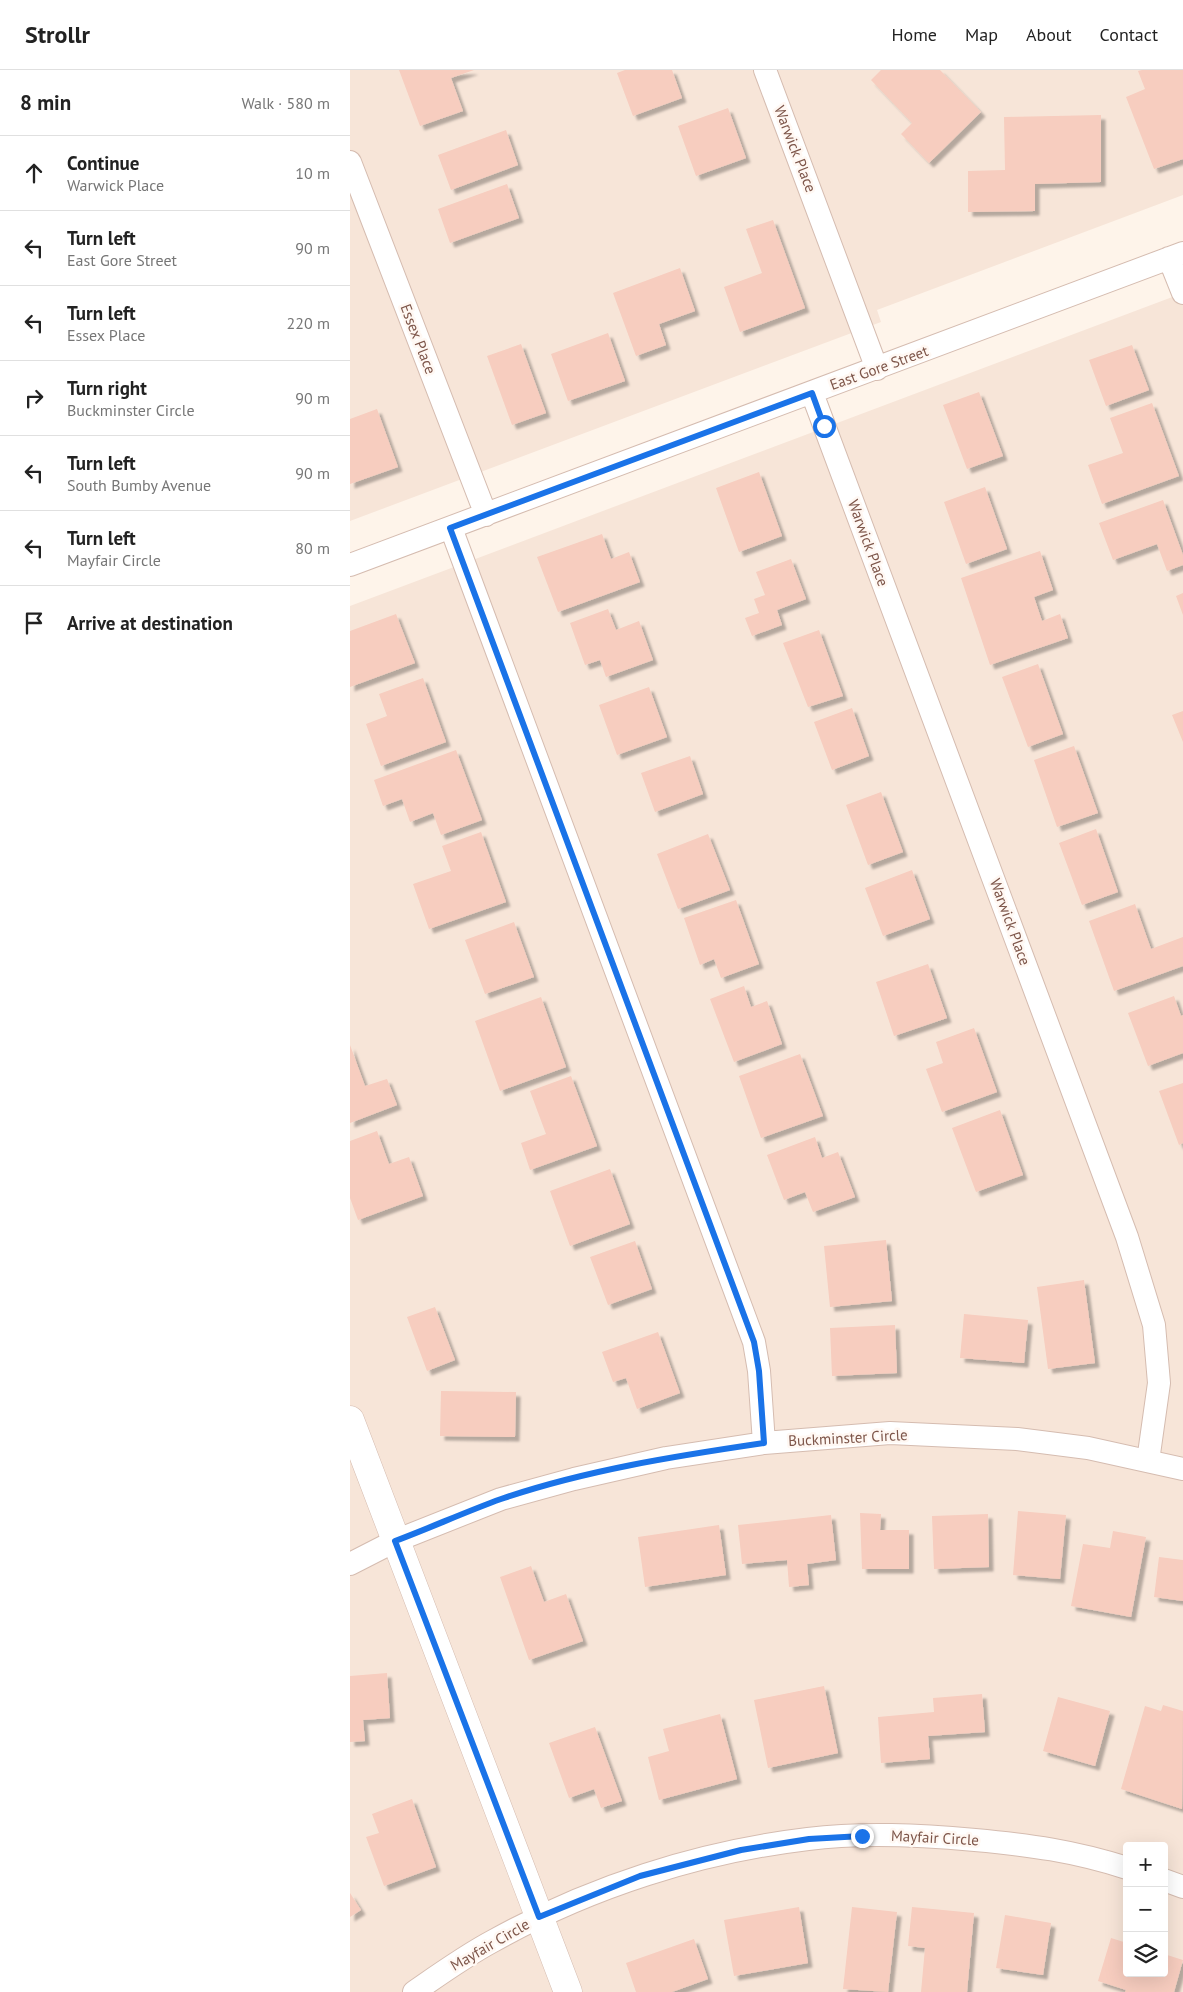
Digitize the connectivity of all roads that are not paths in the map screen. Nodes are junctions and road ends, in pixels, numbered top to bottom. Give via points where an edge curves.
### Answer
1 (765, 70) edge
2 (350, 162) edge
3 (1176, 256) edge
4 (1183, 293) edge
5 (877, 369) junction
6 (812, 393) junction
7 (486, 515) junction
8 (450, 528) junction
9 (350, 565) edge
10 (350, 1420) edge
11 (764, 1443) junction
12 (1148, 1461) junction
13 (1183, 1469) edge
14 (395, 1541) junction
15 (350, 1564) edge
16 (1123, 1867) edge
17 (1168, 1881) edge
18 (1183, 1887) edge
19 (539, 1917) junction
20 (414, 1992) edge
21 (568, 1992) edge

1 - 5 street, Warwick Place
2 - 7 street, Essex Place
3 - 4 street
3 - 5 street, East Gore Street
5 - 6 street, East Gore Street
6 - 7 street, East Gore Street
6 - 12 street, Warwick Place via 1127,1237 1154,1325 1159,1383
7 - 8 street, East Gore Street
8 - 9 street, East Gore Street
8 - 11 street via 754,1342
10 - 14 street
11 - 12 street, Buckminster Circle via 890,1433 929,1434 1017,1439 1088,1448
11 - 14 street, Buckminster Circle via 666,1458 574,1479 501,1499
12 - 13 street, Buckminster Circle
14 - 15 street, Buckminster Circle
14 - 19 street
16 - 19 street, Mayfair Circle via 1090,1856 1037,1846 955,1838 862,1836 809,1839 741,1850 640,1876
17 - 18 street
19 - 20 street, Mayfair Circle via 449,1967
19 - 21 street

